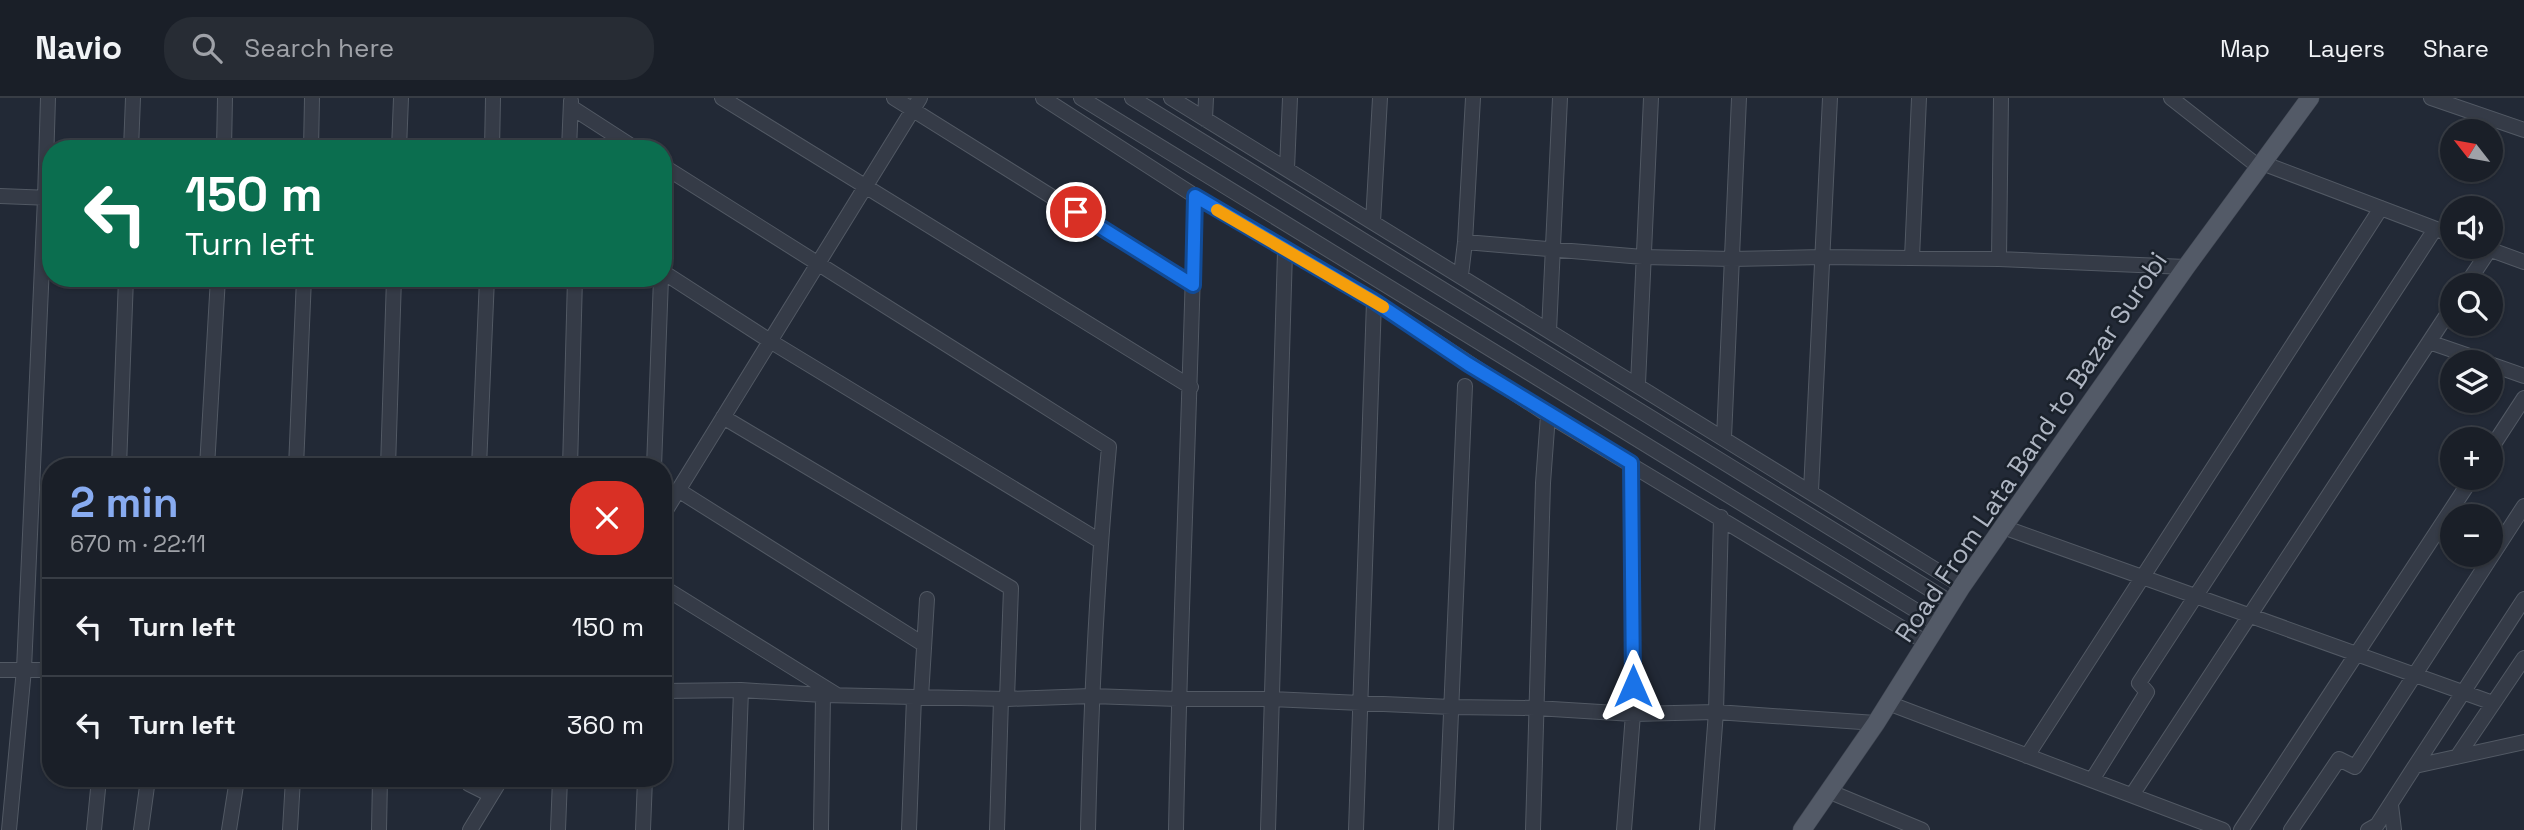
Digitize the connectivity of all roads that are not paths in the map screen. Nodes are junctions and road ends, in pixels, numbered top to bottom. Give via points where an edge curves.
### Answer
1 (48, 98) edge
2 (133, 98) edge
3 (225, 98) edge
4 (312, 98) edge
5 (401, 98) edge
6 (493, 98) edge
7 (722, 98) edge
8 (894, 98) edge
9 (1043, 98) edge
10 (1081, 98) edge
11 (1132, 98) edge
12 (1171, 98) edge
13 (1206, 98) edge
14 (1290, 98) edge
15 (1380, 98) edge
16 (1473, 98) edge
17 (1560, 98) edge
18 (1651, 98) edge
19 (1740, 98) edge
20 (1830, 98) edge
21 (1919, 98) edge
22 (2001, 98) edge
23 (2171, 98) edge
24 (2310, 98) edge
25 (2431, 98) edge
26 (571, 103) edge
27 (916, 104) edge
28 (1205, 119) junction
29 (2524, 130) edge
30 (48, 140) edge
31 (131, 140) edge
32 (224, 140) edge
33 (311, 140) edge
34 (399, 140) edge
35 (492, 140) edge
36 (569, 140) edge
37 (623, 140) edge
38 (2260, 165) junction
39 (1287, 169) junction
40 (672, 172) edge
41 (867, 186) junction
42 (0, 196) edge
43 (1195, 196) junction
44 (42, 198) edge
45 (2381, 208) junction
46 (1373, 222) junction
47 (2435, 229) junction
48 (2440, 231) edge
49 (1465, 242) junction
50 (1554, 249) junction
51 (1285, 251) junction
52 (2503, 254) edge
53 (1643, 257) junction
54 (1822, 257) junction
55 (1912, 258) junction
56 (1732, 259) junction
57 (1999, 259) junction
58 (2524, 262) edge
59 (818, 264) junction
60 (2186, 267) junction
61 (1461, 275) junction
62 (672, 278) edge
63 (1193, 285) junction
64 (43, 287) edge
65 (126, 287) edge
66 (217, 287) edge
67 (304, 287) edge
68 (394, 287) edge
69 (487, 287) edge
70 (575, 287) edge
71 (661, 287) edge
72 (1374, 301) junction
73 (2440, 325) edge
74 (1549, 331) junction
75 (770, 341) junction
76 (2429, 342) junction
77 (2451, 350) edge
78 (2503, 368) edge
79 (2524, 376) edge
80 (1638, 384) junction
81 (1465, 386) dead end
82 (1191, 387) junction
83 (2524, 398) edge
84 (1548, 415) junction
85 (723, 417) junction
86 (2503, 430) edge
87 (1724, 438) junction
88 (119, 458) edge
89 (208, 458) edge
90 (296, 458) edge
91 (388, 458) edge
92 (479, 458) edge
93 (570, 458) edge
94 (654, 458) edge
95 (1631, 463) junction
96 (2464, 490) edge
97 (678, 491) junction
98 (1811, 491) junction
99 (672, 501) edge
100 (2524, 506) edge
101 (1721, 517) junction
102 (2003, 527) junction
103 (1101, 541) junction
104 (2142, 577) junction
105 (1962, 586) junction
106 (672, 593) edge
107 (2195, 596) junction
108 (927, 599) dead end
109 (2524, 599) edge
110 (1952, 603) junction
111 (2249, 616) junction
112 (1938, 624) junction
113 (1927, 643) junction
114 (923, 645) junction
115 (2357, 654) junction
116 (2524, 658) edge
117 (24, 669) junction
118 (0, 670) edge
119 (42, 670) edge
120 (2416, 676) junction
121 (672, 691) edge
122 (741, 691) junction
123 (2463, 693) junction
124 (830, 695) junction
125 (1091, 696) junction
126 (918, 697) junction
127 (1004, 699) junction
128 (1178, 699) junction
129 (1271, 699) junction
130 (1360, 702) junction
131 (1888, 703) junction
132 (2493, 703) junction
133 (1451, 707) junction
134 (1536, 708) junction
135 (1716, 712) junction
136 (1633, 714) junction
137 (1876, 723) junction
138 (2524, 742) edge
139 (2027, 756) junction
140 (2457, 757) junction
141 (2415, 766) junction
142 (2092, 780) junction
143 (98, 787) edge
144 (147, 787) edge
145 (236, 787) edge
146 (292, 787) edge
147 (380, 787) edge
148 (475, 787) edge
149 (496, 787) edge
150 (560, 787) edge
151 (645, 787) edge
152 (1828, 791) junction
153 (491, 795) junction
154 (2132, 795) junction
155 (2390, 804) junction
156 (1920, 829) edge
157 (9, 830) edge
158 (94, 830) edge
159 (141, 830) edge
160 (229, 830) edge
161 (290, 830) edge
162 (379, 830) edge
163 (470, 830) edge
164 (558, 830) edge
165 (643, 830) edge
166 (736, 830) edge
167 (821, 830) edge
168 (909, 830) edge
169 (998, 830) edge
170 (1088, 830) edge
171 (1175, 830) edge
172 (1268, 830) edge
173 (1356, 830) edge
174 (1446, 830) edge
175 (1533, 830) edge
176 (1624, 830) edge
177 (1707, 830) edge
178 (1802, 830) edge
179 (2224, 830) edge
180 (2241, 830) edge
181 (2291, 830) edge
182 (2368, 830) edge
183 (2394, 830) edge

1 - 30 street
2 - 31 street
3 - 32 street
4 - 33 street
5 - 34 street
6 - 35 street
7 - 41 street
8 - 27 street
9 - 43 street
10 - 112 street
11 - 110 street
12 - 28 street
13 - 28 street
14 - 39 street
15 - 46 street
16 - 49 street
17 - 50 street
18 - 53 street
19 - 56 street
20 - 54 street
21 - 55 street
22 - 57 street
23 - 38 street
24 - 38 main road, Road From Lata Band to Bazar Surobi
25 - 29 street
26 - 36 street
26 - 37 street
27 - 41 street
27 - 63 street
28 - 39 street
38 - 45 street
38 - 60 main road, Road From Lata Band to Bazar Surobi
39 - 46 street
40 - 59 street
41 - 59 street
41 - 82 street
42 - 44 street
43 - 51 street
43 - 63 street
45 - 47 street
45 - 104 street
46 - 61 street
47 - 48 street
47 - 107 street
49 - 50 street
49 - 61 street
50 - 53 street
50 - 74 street
51 - 72 street
51 - 129 street
52 - 58 street
53 - 56 street
53 - 80 street
54 - 55 street
54 - 56 street
54 - 98 street
55 - 57 street
56 - 87 street
57 - 60 street
59 - 75 street
59 - 103 street via 1109,447
60 - 102 main road, Road From Lata Band to Bazar Surobi
61 - 74 street
62 - 75 street
63 - 82 street
64 - 117 street
65 - 88 street
66 - 89 street
67 - 90 street
68 - 91 street
69 - 92 street
70 - 93 street
71 - 94 street
72 - 84 street
72 - 130 street
73 - 76 street
74 - 80 street
75 - 85 street
75 - 103 street
76 - 77 street
76 - 111 street
78 - 79 street
80 - 87 street
81 - 133 street
82 - 128 street
83 - 86 street
84 - 95 street
84 - 134 street
85 - 97 street
85 - 127 street via 1011,588
87 - 98 street
95 - 101 street
95 - 136 street
96 - 115 street
97 - 99 street
97 - 114 street
98 - 105 street
100 - 120 street
101 - 113 street
101 - 135 street
102 - 104 street
102 - 105 main road, Road From Lata Band to Bazar Surobi
103 - 125 street
104 - 107 street
104 - 139 street
105 - 110 main road, Road From Lata Band to Bazar Surobi
106 - 124 street
107 - 111 street
107 - 142 street via 2139,683 2147,692
108 - 114 street
109 - 123 street
110 - 112 main road, Road From Lata Band to Bazar Surobi
111 - 115 street
111 - 154 street
112 - 113 main road, Road From Lata Band to Bazar Surobi
113 - 131 main road, Road From Lata Band to Bazar Surobi
114 - 126 street
115 - 120 street
115 - 180 street
116 - 132 street
117 - 118 street
117 - 119 street
117 - 157 street
120 - 123 street
120 - 181 street via 2355,767 2339,760
121 - 122 street
122 - 124 street
122 - 166 street
123 - 132 street
123 - 141 street
124 - 126 street
124 - 167 street
125 - 127 street
125 - 128 street
125 - 170 street
126 - 127 street
126 - 168 street
127 - 169 street
128 - 129 street
128 - 171 street
129 - 130 street
129 - 172 street
130 - 133 street
130 - 173 street
131 - 137 main road, Road From Lata Band to Bazar Surobi
131 - 139 street
132 - 140 street
133 - 134 street
133 - 174 street
134 - 136 street
134 - 175 street
135 - 136 street
135 - 137 street
135 - 177 street
136 - 176 street
137 - 152 main road, Road From Lata Band to Bazar Surobi
138 - 140 street
139 - 142 street
140 - 141 street
141 - 155 street
142 - 154 street
143 - 158 street
144 - 159 street
145 - 160 street
146 - 161 street
147 - 162 street
148 - 153 street
149 - 153 street
150 - 164 street
151 - 165 street
152 - 156 street
152 - 178 main road, Road From Lata Band to Bazar Surobi
153 - 163 street
154 - 179 street
155 - 182 street via 2377,825
155 - 183 street

